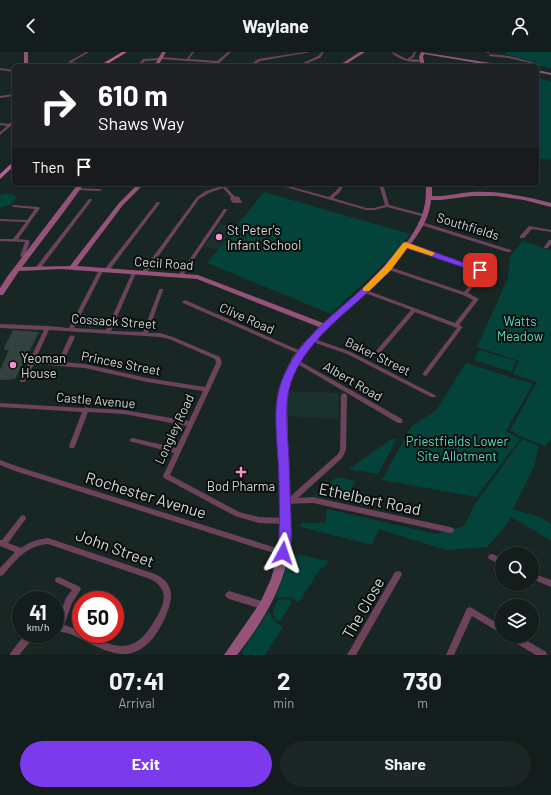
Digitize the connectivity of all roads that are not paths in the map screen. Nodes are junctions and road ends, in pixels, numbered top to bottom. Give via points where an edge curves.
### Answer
1 (26, 52) edge
2 (88, 52) edge
3 (125, 52) edge
4 (164, 52) edge
5 (193, 52) edge
6 (230, 52) edge
7 (310, 52) edge
8 (323, 52) edge
9 (362, 52) edge
10 (392, 52) edge
11 (414, 52) edge
12 (485, 52) edge
13 (423, 53) edge
14 (489, 53) edge
15 (160, 59) junction
16 (188, 59) junction
17 (407, 60) junction
18 (217, 62) joint
19 (486, 63) junction
20 (534, 63) dead end
21 (26, 64) edge
22 (80, 64) edge
23 (104, 64) edge
24 (140, 64) edge
25 (157, 64) edge
26 (253, 64) edge
27 (303, 64) edge
28 (343, 64) edge
29 (423, 64) edge
30 (492, 64) edge
31 (0, 69) edge
32 (12, 71) edge
33 (539, 71) edge
34 (551, 74) edge
35 (12, 95) edge
36 (0, 97) edge
37 (0, 124) edge
38 (10, 125) joint
39 (0, 134) edge
40 (12, 165) edge
41 (0, 177) edge
42 (139, 186) edge
43 (221, 186) edge
44 (224, 186) edge
45 (285, 186) edge
46 (296, 186) edge
47 (341, 186) edge
48 (382, 186) edge
49 (429, 186) edge
50 (80, 187) edge
51 (293, 188) junction
52 (100, 190) dead end
53 (233, 197) dead end
54 (330, 199) junction
55 (428, 199) junction
56 (90, 200) dead end
57 (158, 203) dead end
58 (551, 205) edge
59 (14, 206) dead end
60 (387, 206) junction
61 (226, 210) dead end
62 (0, 220) edge
63 (422, 220) junction
64 (29, 221) junction
65 (551, 232) edge
66 (522, 237) dead end
67 (0, 240) edge
68 (15, 240) junction
69 (551, 241) edge
70 (406, 245) junction
71 (546, 247) dead end
72 (509, 251) dead end
73 (26, 257) junction
74 (38, 268) junction
75 (72, 268) junction
76 (388, 268) junction
77 (18, 269) junction
78 (103, 271) junction
79 (134, 273) junction
80 (143, 274) junction
81 (180, 276) junction
82 (162, 290) dead end
83 (364, 291) junction
84 (0, 293) edge
85 (465, 294) junction
86 (185, 302) dead end
87 (414, 310) junction
88 (0, 326) edge
89 (324, 326) junction
90 (458, 326) junction
91 (48, 328) junction
92 (71, 329) junction
93 (108, 332) junction
94 (145, 334) junction
95 (72, 337) dead end
96 (312, 340) junction
97 (378, 352) dead end
98 (301, 353) junction
99 (296, 361) junction
100 (32, 362) junction
101 (218, 363) joint
102 (60, 364) junction
103 (425, 374) dead end
104 (23, 381) dead end
105 (206, 389) junction
106 (344, 395) dead end
107 (433, 396) dead end
108 (0, 404) edge
109 (86, 409) junction
110 (400, 421) dead end
111 (190, 424) junction
112 (133, 440) dead end
113 (72, 446) dead end
114 (177, 451) junction
115 (0, 462) edge
116 (288, 500) junction
117 (23, 518) dead end
118 (285, 521) junction
119 (450, 530) dead end
120 (1, 543) edge
121 (21, 551) junction
122 (283, 553) junction
123 (492, 557) dead end
124 (495, 558) edge
125 (0, 573) edge
126 (398, 574) dead end
127 (539, 579) edge
128 (59, 580) dead end
129 (551, 584) edge
130 (229, 595) dead end
131 (265, 606) junction
132 (64, 612) edge
133 (495, 626) edge
134 (64, 630) edge
135 (24, 643) edge
136 (523, 643) edge
137 (14, 655) edge
138 (230, 655) edge
139 (351, 655) edge
140 (450, 655) edge
141 (543, 655) edge

1 - 21 street
2 - 22 street via 69,62
3 - 23 main road
4 - 15 street
5 - 16 street
6 - 18 street
7 - 26 street via 259,60
8 - 27 street via 319,57
9 - 28 street
10 - 17 street
11 - 17 street
12 - 14 street
13 - 19 street
13 - 29 street
14 - 19 street
14 - 20 street
15 - 16 street
15 - 24 street via 144,60
15 - 25 street
16 - 18 street
17 - 29 street
19 - 30 street
31 - 32 street
33 - 34 street
35 - 36 street
37 - 38 street
38 - 39 street
40 - 41 main road
42 - 75 street via 122,202
43 - 80 street via 195,201
44 - 53 street
45 - 51 street
46 - 51 street
47 - 54 street
48 - 60 street
49 - 55 street
50 - 52 street
50 - 73 street
51 - 54 street
54 - 60 street via 366,209
55 - 58 street via 446,200 488,194
55 - 63 street
56 - 74 street
57 - 78 street
59 - 64 street via 38,208
60 - 63 street, Southfields
61 - 81 street
62 - 64 street
63 - 70 street
63 - 72 street, Southfields
64 - 68 street
65 - 66 street via 531,228
67 - 68 street
68 - 73 street via 28,241 22,256
69 - 71 street
70 - 76 street
70 - 85 street via 480,270 479,276
73 - 77 street
74 - 75 street, Cecil Road
74 - 77 street, Cecil Road
75 - 78 street, Cecil Road
76 - 83 street
76 - 85 street
77 - 84 street
78 - 79 street, Cecil Road
78 - 92 street
79 - 80 street, Cecil Road
79 - 93 street
80 - 81 street, Cecil Road
81 - 89 street, Cecil Road via 201,278
82 - 94 street
83 - 87 street
83 - 89 street
85 - 90 street via 476,299
86 - 98 street, Clive Road
87 - 90 street
87 - 97 street
88 - 91 street, Cossack Street
89 - 96 street
90 - 103 street
91 - 92 street, Cossack Street
91 - 100 street
92 - 93 street, Cossack Street
93 - 94 street, Cossack Street
94 - 101 street, Cossack Street via 171,338 216,357
95 - 102 street
96 - 98 street
96 - 107 street, Baker Street via 349,353
98 - 99 street
99 - 110 street, Albert Road
99 - 116 street via 286,383 281,411
100 - 102 street, Princes Street
100 - 104 street
101 - 105 street, Longley Road
102 - 105 street, Princes Street via 85,366 142,379
105 - 111 street, Longley Road
106 - 116 street via 343,450 340,456
108 - 109 street, Castle Avenue
109 - 111 street, Castle Avenue via 129,413
109 - 113 street
111 - 114 street, Longley Road
112 - 114 street
114 - 118 street, Longley Road via 167,477 237,514 260,520
115 - 122 street, Rochester Avenue
116 - 118 street
116 - 119 street, Ethelbert Road via 313,500
117 - 120 street
118 - 122 street
120 - 121 street
121 - 125 street
121 - 134 street, John Street via 39,541 58,543 152,576 162,582 167,592 166,606 153,632 147,640 133,648 115,649
122 - 131 street via 275,583
123 - 124 street
126 - 139 street, The Close
127 - 129 street
128 - 132 street via 76,589
130 - 131 street
131 - 138 street
133 - 140 street via 470,611
135 - 137 street
136 - 141 street

